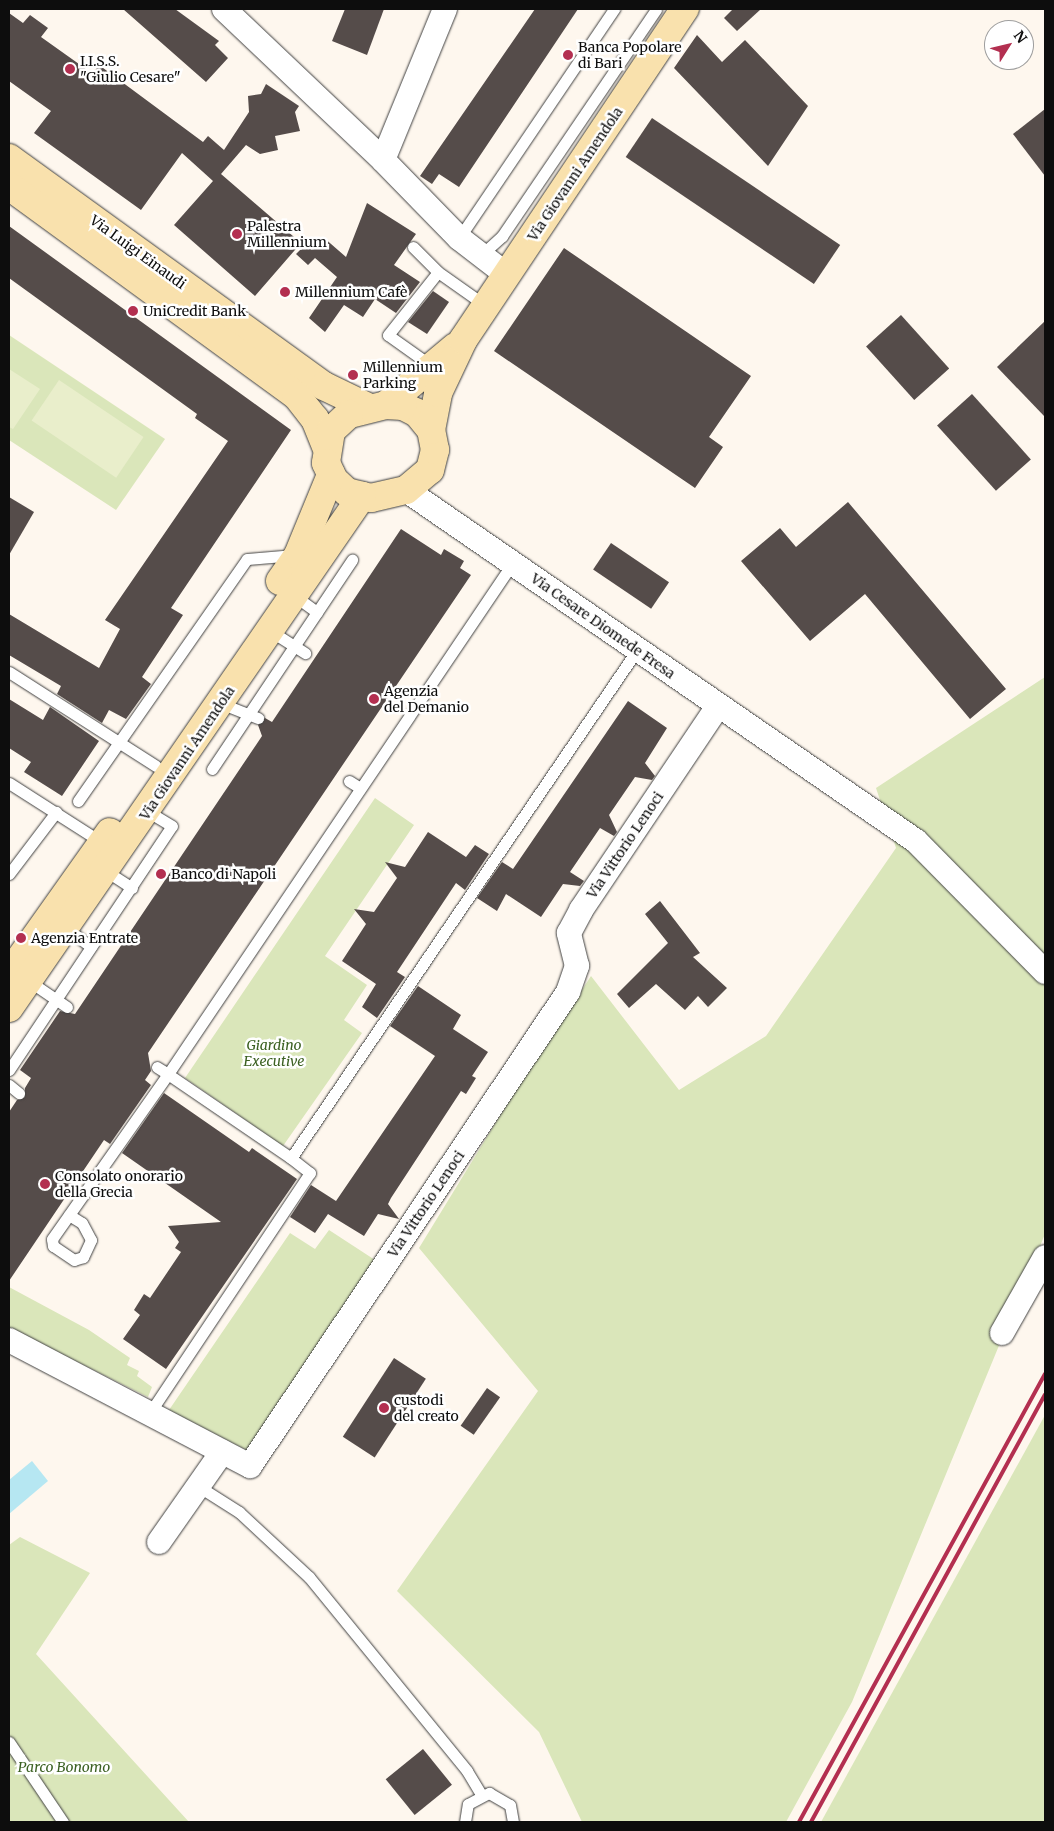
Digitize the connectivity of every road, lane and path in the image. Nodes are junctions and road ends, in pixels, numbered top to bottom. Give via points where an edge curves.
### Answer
1 (224, 9) edge
2 (445, 9) edge
3 (614, 9) edge
4 (656, 9) edge
5 (685, 9) edge
6 (9, 158) edge
7 (383, 160) junction
8 (9, 186) edge
9 (459, 238) junction
10 (413, 247) dead end
11 (480, 256) junction
12 (438, 272) junction
13 (508, 275) junction
14 (488, 307) junction
15 (464, 340) junction
16 (433, 367) junction
17 (378, 406) junction
18 (431, 430) junction
19 (326, 446) junction
20 (331, 475) junction
21 (406, 490) junction
22 (362, 496) junction
23 (298, 555) junction
24 (352, 560) dead end
25 (512, 564) junction
26 (292, 594) junction
27 (317, 612) junction
28 (269, 630) junction
29 (294, 647) junction
30 (637, 650) junction
31 (305, 653) dead end
32 (9, 672) edge
33 (220, 703) junction
34 (718, 706) junction
35 (252, 717) junction
36 (120, 742) junction
37 (156, 766) junction
38 (212, 769) dead end
39 (349, 781) dead end
40 (9, 783) edge
41 (360, 788) junction
42 (78, 801) dead end
43 (147, 811) junction
44 (56, 812) junction
45 (103, 843) junction
46 (106, 871) junction
47 (9, 874) edge
48 (132, 888) junction
49 (66, 928) junction
50 (90, 947) junction
51 (1045, 972) edge
52 (19, 977) edge
53 (56, 999) junction
54 (67, 1007) dead end
55 (9, 1008) edge
56 (157, 1067) dead end
57 (9, 1070) edge
58 (168, 1074) junction
59 (9, 1086) edge
60 (19, 1093) dead end
61 (291, 1158) junction
62 (69, 1215) dead end
63 (1045, 1257) edge
64 (1002, 1333) dead end
65 (9, 1340) edge
66 (149, 1414) junction
67 (222, 1452) junction
68 (198, 1486) junction
69 (159, 1542) dead end
70 (9, 1742) edge
71 (481, 1794) junction
72 (64, 1822) edge
73 (465, 1822) edge
74 (513, 1822) edge

1 - 7 street
2 - 7 street
3 - 9 lane
4 - 11 lane via 502,236
5 - 13 main road, Via Giovanni Amendola
6 - 17 main road, Via Luigi Einaudi via 324,386
7 - 9 street
8 - 19 main road, Via Luigi Einaudi via 290,390 315,419
9 - 11 street
10 - 12 lane
11 - 13 street
12 - 14 lane
12 - 16 lane via 388,336
13 - 14 main road, Via Giovanni Amendola
14 - 15 main road, Via Giovanni Amendola
15 - 16 main road, Via Giovanni Amendola
15 - 18 main road, Via Giovanni Amendola via 438,393
16 - 17 main road, Via Giovanni Amendola
17 - 18 main road via 402,406 417,413
17 - 19 main road, Via Giovanni Amendola via 339,421
18 - 21 main road, Via Giovanni Amendola via 435,450 430,470
19 - 20 main road
20 - 22 main road via 347,492
20 - 23 main road, Via Giovanni Amendola
21 - 22 main road, Via Giovanni Amendola via 371,498
21 - 25 street, Via Cesare Diomede Fresa
22 - 26 main road, Via Giovanni Amendola
23 - 36 lane via 247,559
23 - 37 main road, Via Giovanni Amendola
24 - 27 lane
25 - 30 street, Via Cesare Diomede Fresa
25 - 41 lane via 401,719
26 - 27 lane
26 - 28 main road, Via Giovanni Amendola
27 - 29 lane
28 - 29 lane
28 - 33 main road, Via Giovanni Amendola
29 - 31 lane
29 - 35 lane
30 - 34 street, Via Cesare Diomede Fresa
30 - 61 lane
32 - 36 lane
33 - 35 lane
33 - 43 main road, Via Giovanni Amendola
34 - 51 street, Via Cesare Diomede Fresa via 916,841
34 - 67 street, Via Vittorio Lenoci via 581,910 569,933 577,966 563,1000 250,1466
35 - 38 lane
36 - 37 lane
36 - 42 lane
37 - 45 main road, Via Giovanni Amendola
39 - 41 lane
40 - 44 lane
41 - 58 lane
43 - 46 main road, Via Giovanni Amendola
43 - 48 lane via 172,826
44 - 45 lane
44 - 47 lane
45 - 52 main road, Via Giovanni Amendola
46 - 48 lane
46 - 49 main road, Via Giovanni Amendola
48 - 50 lane
49 - 50 lane
49 - 52 main road, Via Giovanni Amendola
50 - 53 lane
52 - 53 lane
52 - 55 main road, Via Giovanni Amendola
53 - 54 lane
53 - 57 lane
56 - 58 lane
58 - 61 lane
58 - 62 lane via 106,1152
59 - 60 lane
61 - 66 lane via 310,1173
63 - 64 street
65 - 66 street, Via Vittorio Lenoci
66 - 67 street, Via Vittorio Lenoci
67 - 68 street
68 - 69 street
68 - 71 lane via 239,1512 310,1577 467,1771
70 - 72 lane
71 - 73 lane via 468,1804
71 - 74 lane via 504,1799 513,1812

